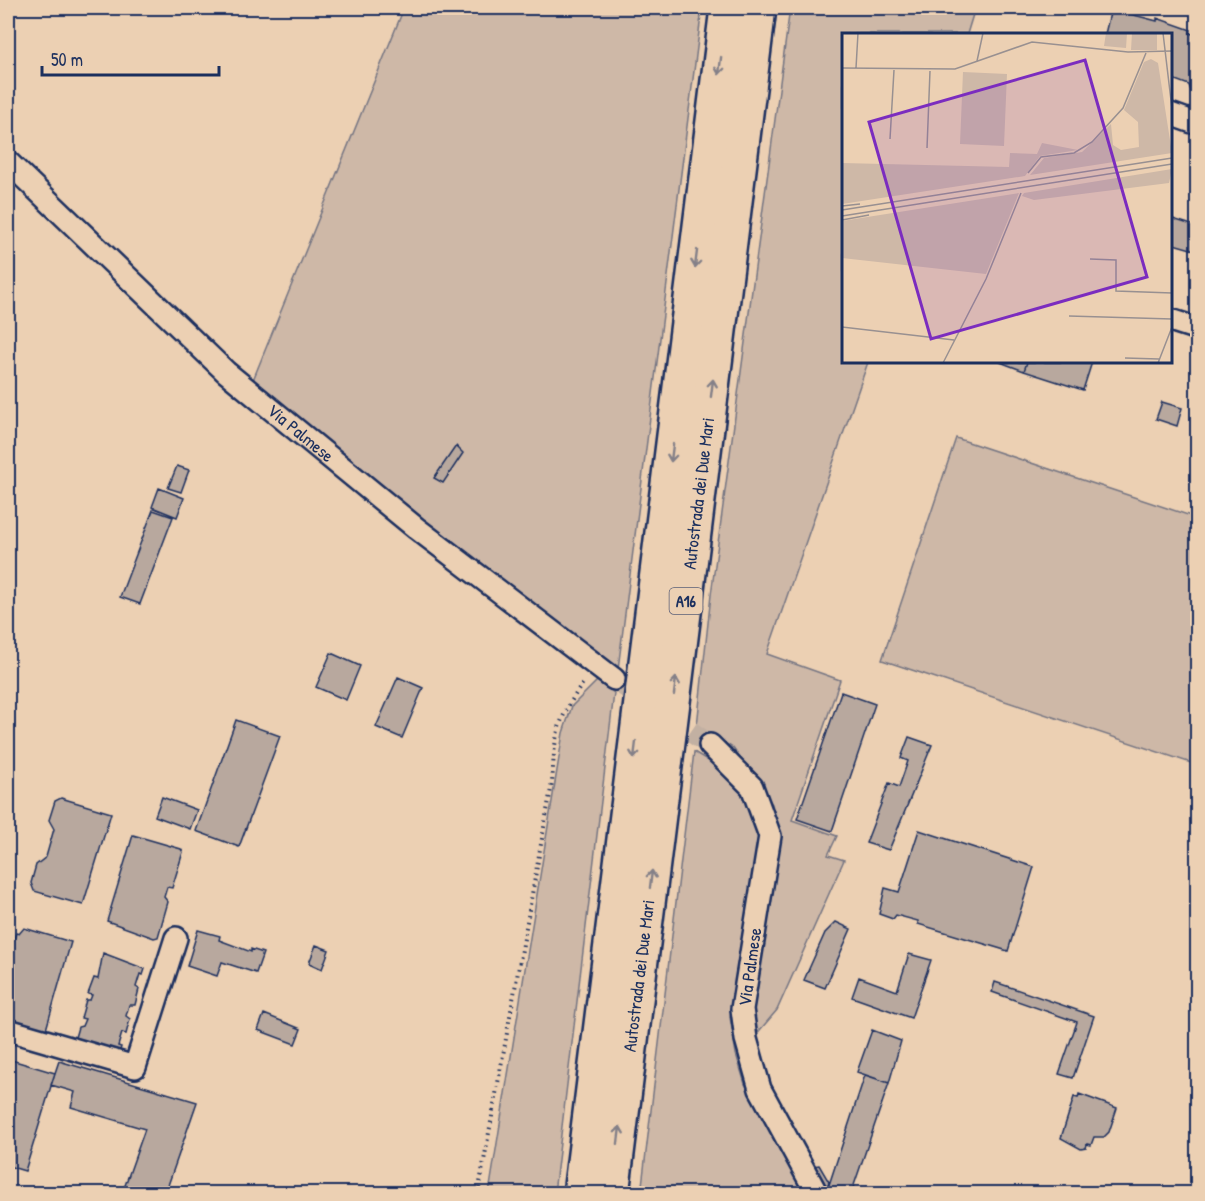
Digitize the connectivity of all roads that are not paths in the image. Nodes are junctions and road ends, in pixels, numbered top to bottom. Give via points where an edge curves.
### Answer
1 (727, 8) edge
2 (759, 8) edge
3 (1172, 115) edge
4 (1197, 124) edge
5 (8, 162) edge
6 (1172, 321) edge
7 (1197, 329) edge
8 (614, 679) tunnel mouth
9 (710, 745) tunnel mouth
10 (176, 938) dead end
11 (8, 1030) edge
12 (580, 1194) edge
13 (612, 1194) edge
14 (818, 1194) edge

1 -> 12 highway, Autostrada dei Due Mari / A16
13 -> 2 highway, Autostrada dei Due Mari / A16
3 - 4 street
5 - 8 street, Via Palmese via 226,372 416,528
6 - 7 street
9 - 14 street, Via Palmese via 752,787 770,836 742,1009 746,1039 760,1089
10 - 11 street via 135,1067

